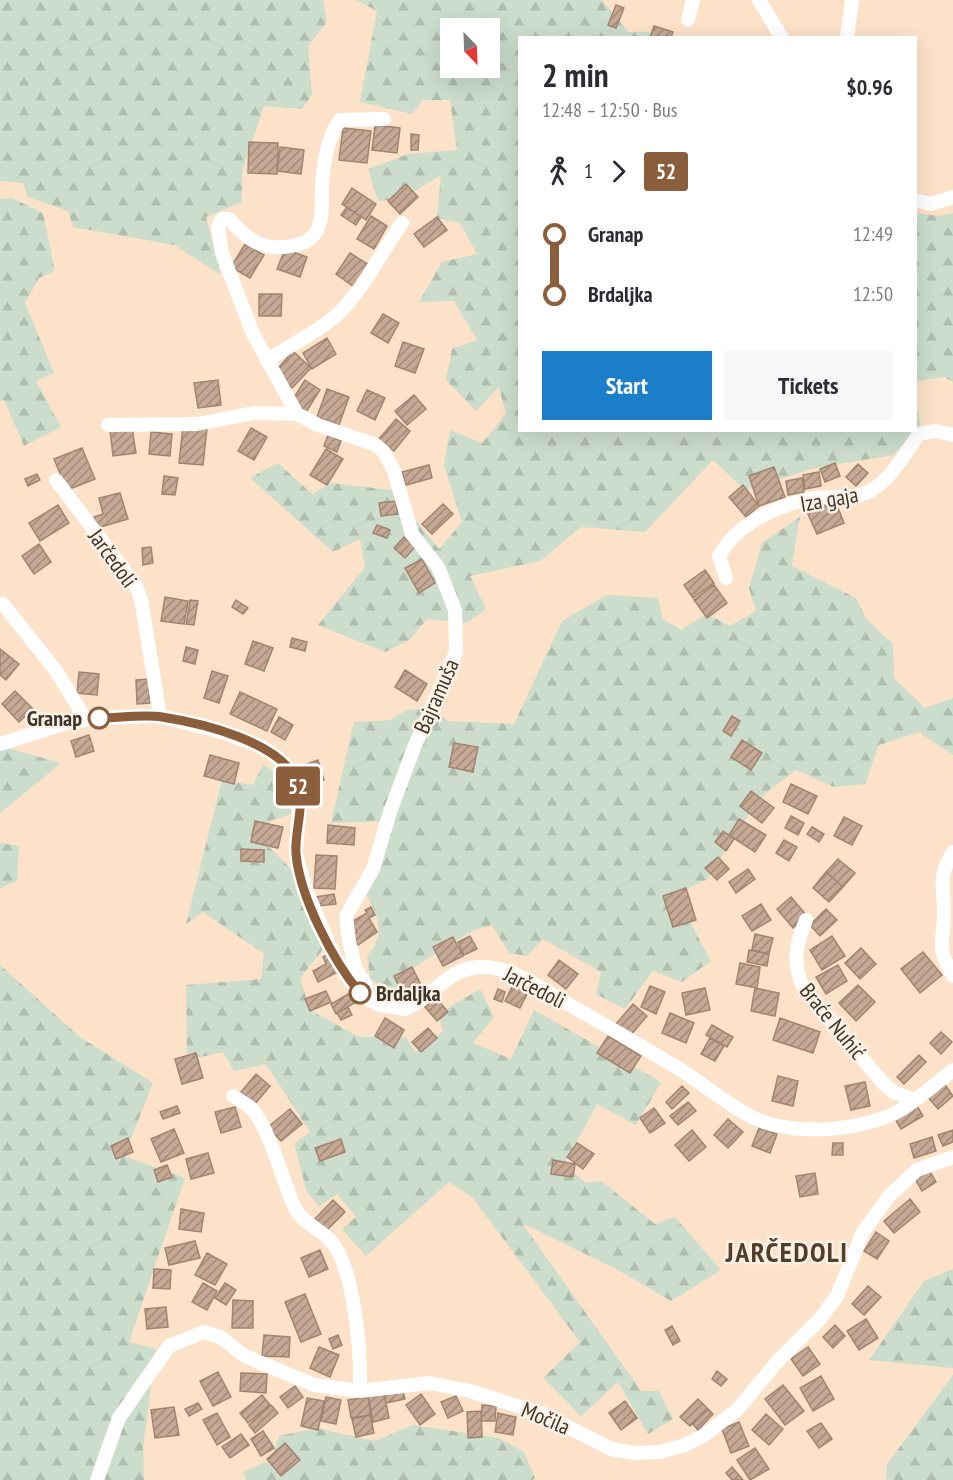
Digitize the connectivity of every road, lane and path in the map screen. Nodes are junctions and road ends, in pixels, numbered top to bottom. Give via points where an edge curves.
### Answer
1 (693, 0) edge
2 (759, 0) edge
3 (852, 0) edge
4 (688, 20) dead end
5 (781, 36) edge
6 (847, 36) edge
7 (384, 119) dead end
8 (953, 197) edge
9 (917, 200) edge
10 (402, 224) dead end
11 (267, 361) junction
12 (297, 414) junction
13 (108, 425) dead end
14 (953, 435) edge
15 (56, 480) dead end
16 (726, 578) dead end
17 (3, 604) dead end
18 (160, 716) junction
19 (86, 720) junction
20 (0, 744) edge
21 (953, 852) edge
22 (806, 920) dead end
23 (953, 976) edge
24 (368, 999) junction
25 (953, 1070) edge
26 (233, 1096) dead end
27 (915, 1100) junction
28 (953, 1157) edge
29 (360, 1391) junction
30 (97, 1480) edge

1 - 4 street
2 - 5 street
3 - 6 street
7 - 11 street via 340,120 334,129 326,155 321,221 315,235 304,243 277,248 259,245 229,219 219,223 222,254
8 - 9 street via 931,204
10 - 11 street via 360,290 338,314
11 - 12 street
12 - 13 street, Bajramuša via 254,413 197,424
12 - 24 street, Bajramuša via 376,445 384,452 394,471 412,534 438,567 450,593 457,626 456,652 415,746 373,869 346,916 349,941
14 - 16 street, Iza gaja via 935,431 920,434 885,478 857,496 809,499 756,520 729,538 719,556
15 - 18 street, Jarčedoli via 136,586
17 - 19 street via 57,672
18 - 19 street, Jarčedoli
18 - 24 street, Jarčedoli via 262,747 291,771 300,795 296,854 305,887 333,954 348,979
19 - 20 street, Jarčedoli
21 - 23 street via 941,878 944,912 940,944
22 - 27 street, Braće Nuhić via 796,943 795,971 802,987 882,1082 893,1092
24 - 27 street, Jarčedoli via 405,1009 460,971 495,967 532,984 772,1125 821,1130 848,1127 888,1116
25 - 27 street, Jarčedoli
26 - 29 street via 252,1110 296,1209 330,1240 344,1262 361,1363
28 - 29 street, Močila via 917,1170 888,1196 863,1232 837,1296 820,1319 737,1410 685,1445 660,1452 611,1449 543,1414 430,1383
29 - 30 street, Močila via 314,1385 245,1356 220,1337 204,1332 185,1337 169,1346 119,1418

